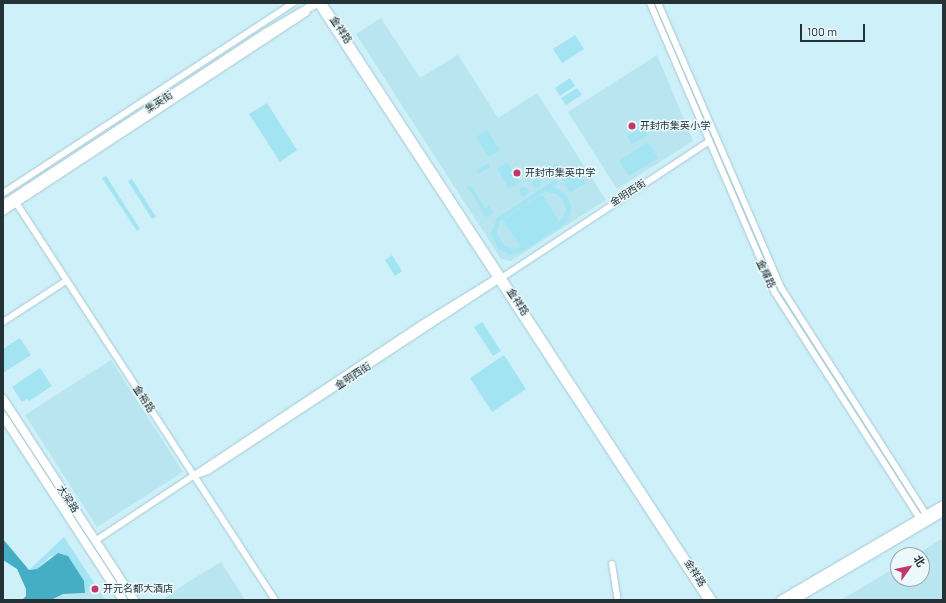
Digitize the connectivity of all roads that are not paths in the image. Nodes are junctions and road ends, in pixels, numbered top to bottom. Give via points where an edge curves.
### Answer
1 (293, 3) edge
2 (306, 3) edge
3 (317, 3) edge
4 (323, 3) edge
5 (650, 3) edge
6 (658, 3) edge
7 (708, 142) junction
8 (3, 192) edge
9 (3, 199) edge
10 (14, 201) junction
11 (3, 204) edge
12 (3, 212) edge
13 (499, 278) junction
14 (66, 281) junction
15 (3, 322) edge
16 (3, 399) edge
17 (3, 416) edge
18 (194, 476) junction
19 (943, 505) edge
20 (943, 512) edge
21 (925, 519) junction
22 (95, 541) junction
23 (612, 564) dead end
24 (123, 600) edge
25 (134, 600) edge
26 (275, 600) edge
27 (618, 600) edge
28 (706, 600) edge
29 (713, 600) edge
30 (782, 600) edge
31 (794, 600) edge

1 - 8 street
2 - 9 main road, 集英街
3 - 10 main road, 集英街 via 266,33
3 - 13 street, 金祥路
4 - 13 street, 金祥路
5 - 7 street, 金耀路
6 - 21 street, 金耀路 via 782,289
7 - 13 street, 金明西街
7 - 21 street, 金耀路 via 782,308
10 - 11 main road, 集英街
10 - 12 street
10 - 14 street, 金裕路
13 - 18 street, 金明西街 via 414,329
13 - 28 street, 金祥路
13 - 29 street, 金祥路
14 - 15 street
14 - 18 street, 金裕路
16 - 22 main road, 大梁路
17 - 24 main road, 大梁路
18 - 22 street, 金明西街
18 - 26 street, 金裕路
19 - 21 main road
20 - 21 main road
21 - 30 main road
21 - 31 main road
22 - 25 main road, 大梁路
23 - 27 street

